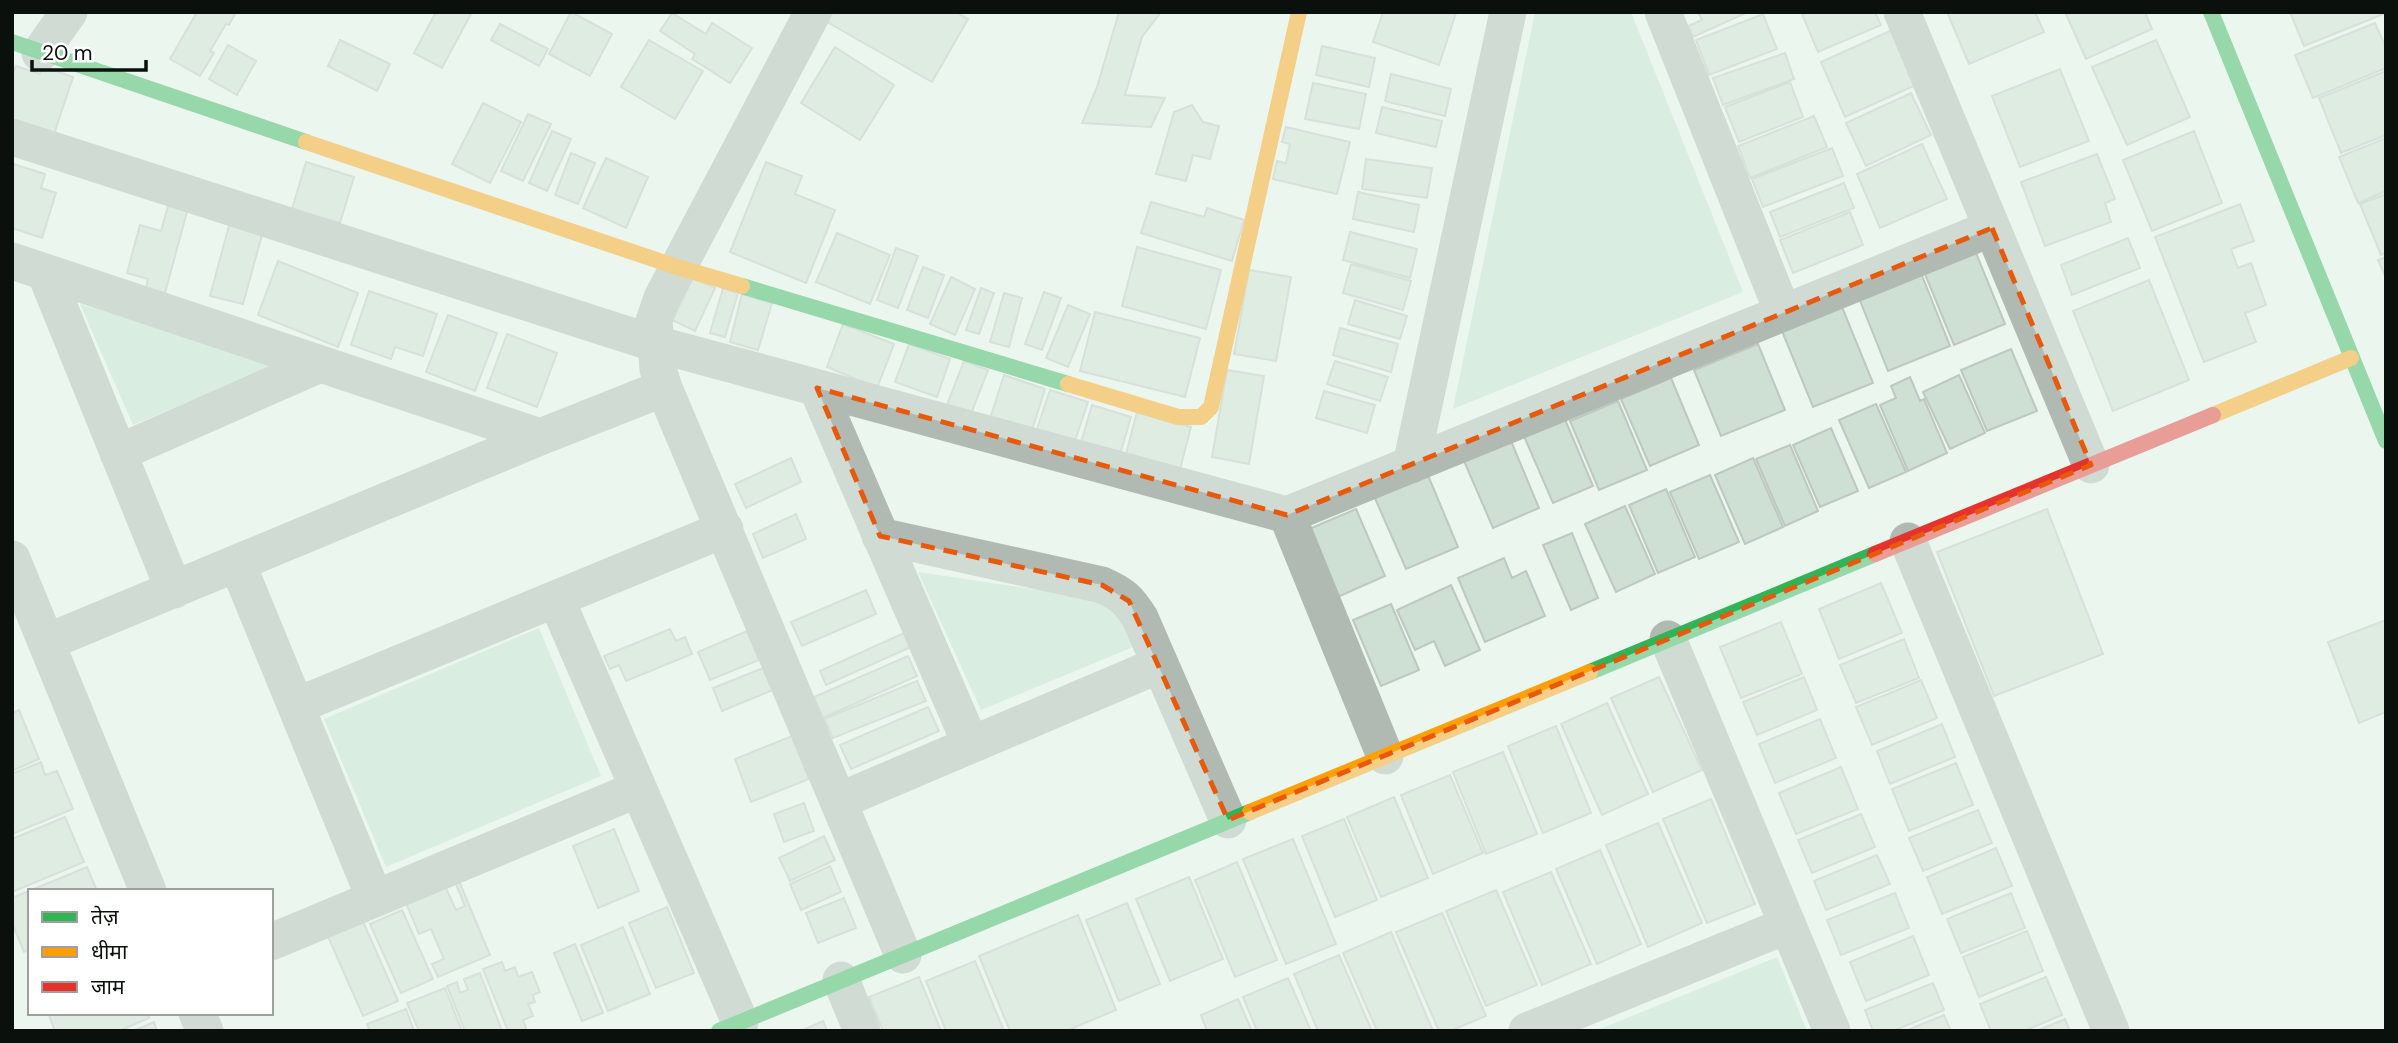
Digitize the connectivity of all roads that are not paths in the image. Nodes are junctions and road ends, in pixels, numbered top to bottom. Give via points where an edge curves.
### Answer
1 (69, 12) edge
2 (813, 12) edge
3 (1299, 12) edge
4 (1508, 12) edge
5 (1664, 12) edge
6 (1902, 12) edge
7 (2211, 12) edge
8 (26, 47) edge
9 (12, 137) edge
10 (1992, 228) junction
11 (29, 267) edge
12 (677, 267) junction
13 (1783, 313) junction
14 (656, 344) junction
15 (2351, 358) junction
16 (320, 364) junction
17 (664, 388) junction
18 (817, 388) junction
19 (540, 437) junction
20 (2386, 441) edge
21 (118, 453) junction
22 (1411, 465) junction
23 (2091, 465) junction
24 (1287, 515) junction
25 (725, 529) junction
26 (880, 536) junction
27 (1908, 541) junction
28 (12, 559) edge
29 (237, 563) junction
30 (174, 590) junction
31 (556, 599) junction
32 (1668, 639) junction
33 (47, 642) junction
34 (1159, 665) junction
35 (296, 706) junction
36 (971, 745) junction
37 (1385, 756) junction
38 (638, 789) junction
39 (839, 801) junction
40 (1228, 820) junction
41 (147, 889) edge
42 (375, 899) junction
43 (1788, 925) junction
44 (273, 941) edge
45 (903, 955) junction
46 (841, 980) junction
47 (198, 1015) edge
48 (729, 1026) edge
49 (1548, 1027) edge
50 (205, 1031) edge
51 (862, 1031) edge
52 (1832, 1031) edge
53 (2111, 1031) edge

1 - 8 street
2 - 12 street
3 - 12 street via 1206,416 1178,418
4 - 22 street
5 - 13 street
6 - 10 street
7 - 15 street
8 - 12 street
9 - 14 street
10 - 13 street
10 - 23 street
11 - 16 street
11 - 21 street
12 - 14 street via 654,321
13 - 22 street
14 - 17 street
14 - 18 street
15 - 20 street
15 - 23 street
16 - 19 street
16 - 21 street
17 - 19 street
17 - 25 street
18 - 24 street
18 - 26 street
19 - 29 street
21 - 30 street
22 - 24 street
23 - 27 street
24 - 37 street
25 - 31 street
25 - 39 street
26 - 34 street via 1119,592 1140,618
26 - 36 street
27 - 32 street
27 - 53 street
28 - 33 street
29 - 30 street
29 - 35 street
30 - 33 street
31 - 35 street
31 - 38 street
32 - 37 street
32 - 43 street
33 - 41 street
34 - 36 street
34 - 40 street
35 - 42 street
36 - 39 street
37 - 40 street
38 - 42 street
38 - 48 street
39 - 45 street
40 - 45 street
42 - 44 street
43 - 49 street
43 - 52 street
45 - 46 street
46 - 48 street
46 - 51 street
47 - 50 street

